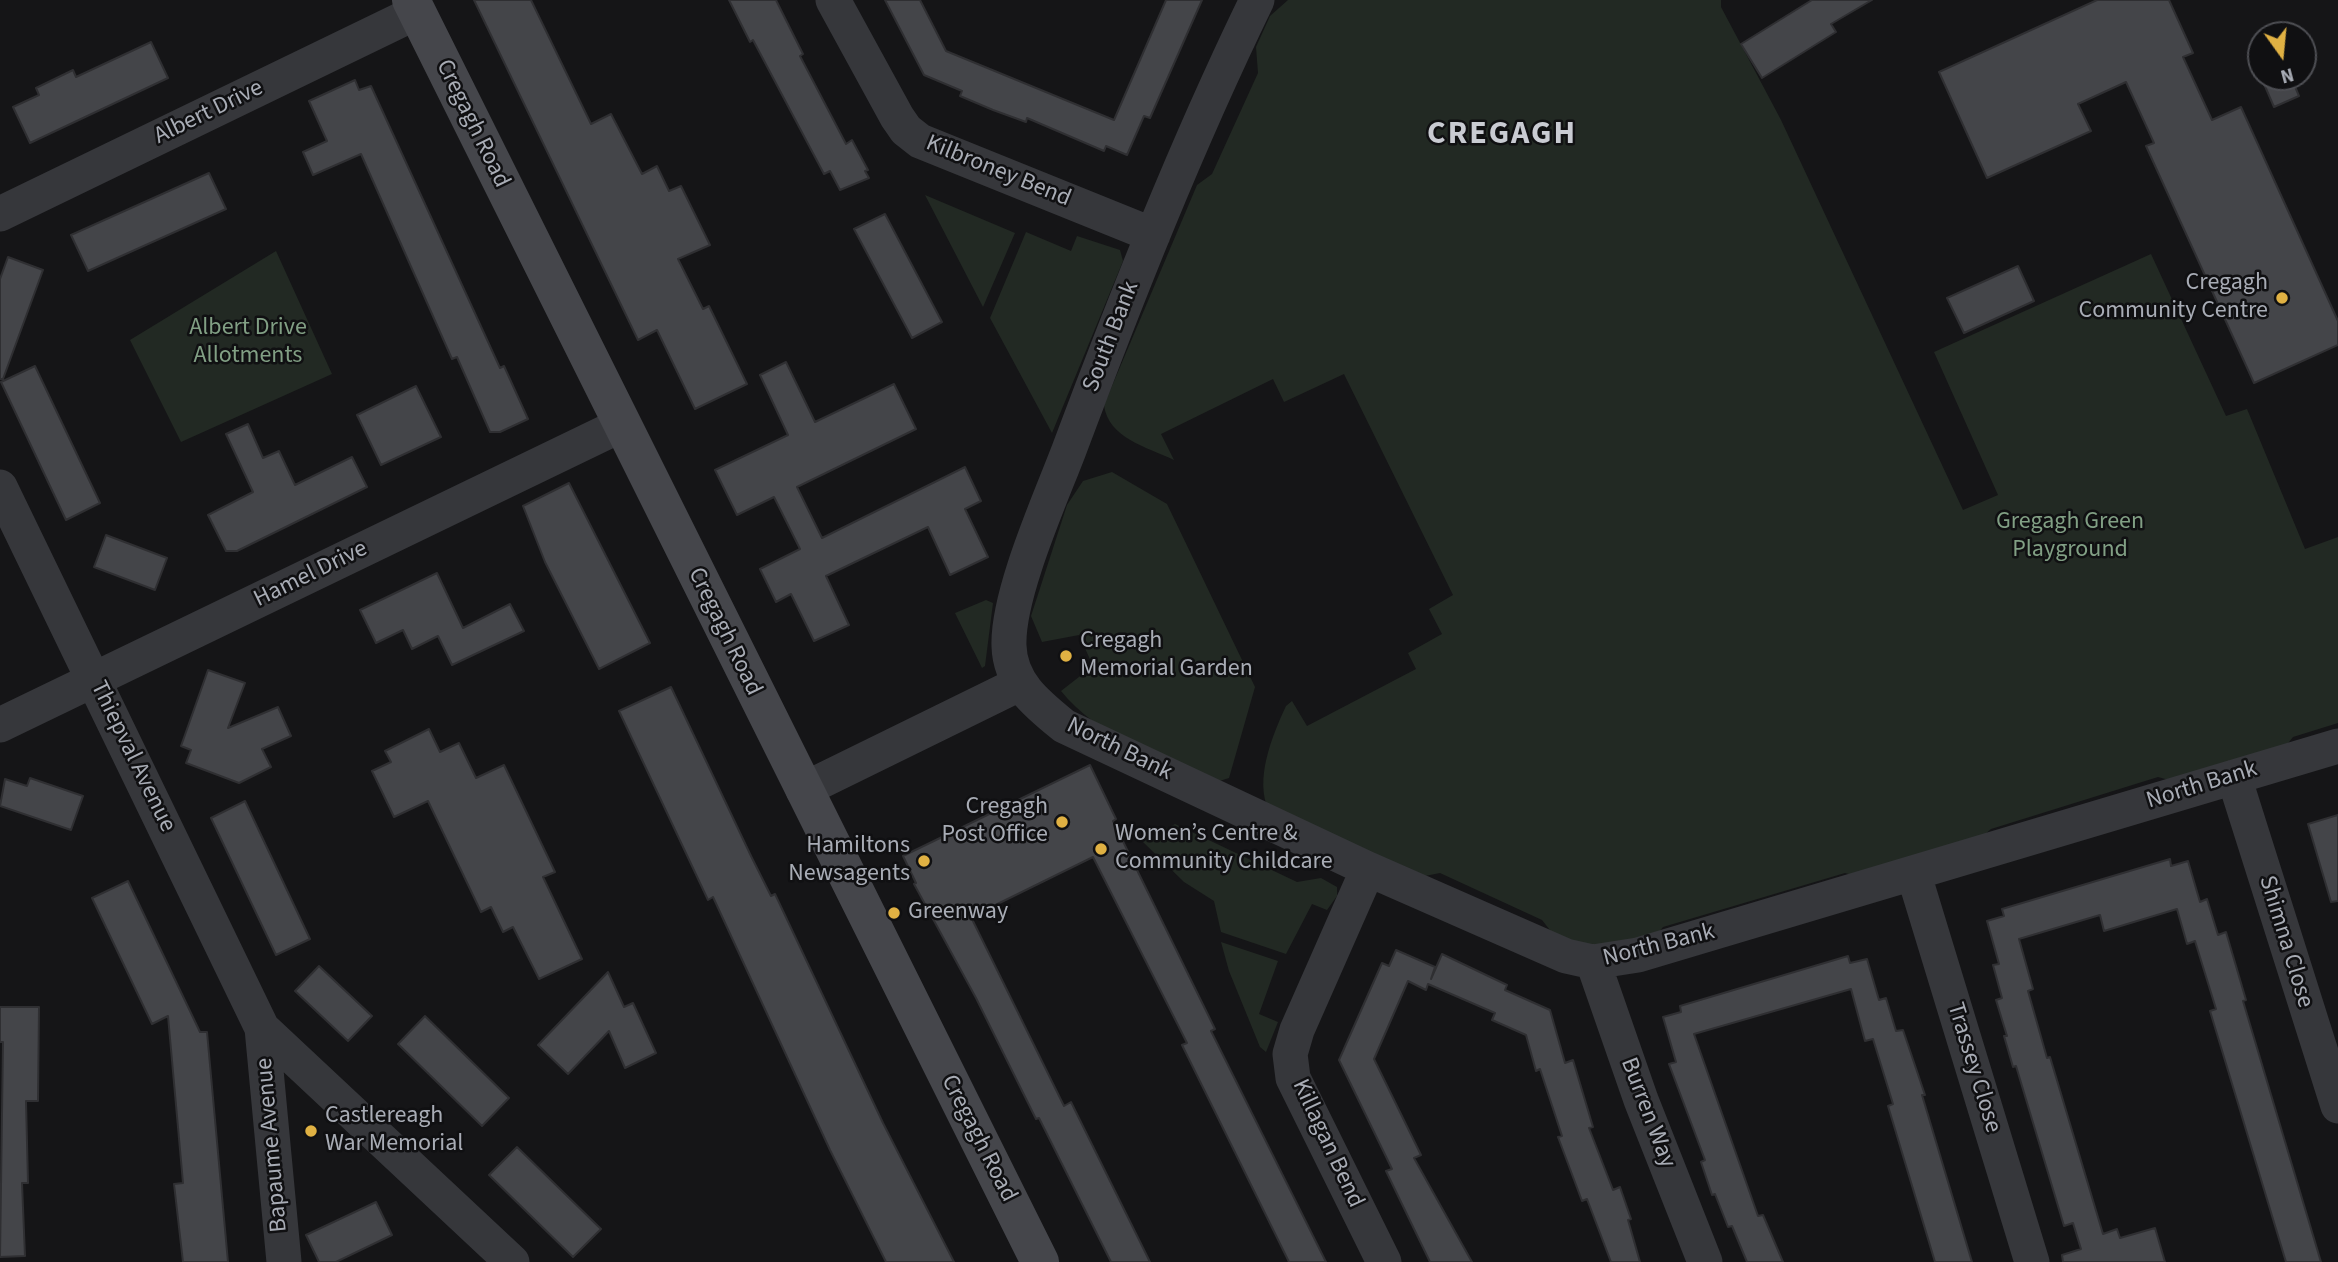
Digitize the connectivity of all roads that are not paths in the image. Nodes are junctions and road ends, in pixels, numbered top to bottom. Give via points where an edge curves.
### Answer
1 (833, 0) edge
2 (1256, 0) edge
3 (414, 6) edge
4 (0, 214) edge
5 (1153, 235) junction
6 (621, 425) junction
7 (0, 487) edge
8 (95, 679) junction
9 (1020, 684) junction
10 (0, 725) edge
11 (2338, 746) edge
12 (2234, 777) junction
13 (803, 790) junction
14 (1368, 869) junction
15 (1914, 875) junction
16 (1593, 962) junction
17 (262, 1028) junction
18 (2338, 1106) edge
19 (284, 1262) edge
20 (512, 1262) edge
21 (1040, 1262) edge
22 (1384, 1262) edge
23 (1705, 1262) edge
24 (2032, 1262) edge

1 - 5 street, Kilbroney Bend via 897,117 920,141
2 - 5 street, South Bank
3 - 4 street, Albert Drive
3 - 6 street, Cregagh Road
5 - 9 street, South Bank via 1051,496 1011,613 1010,663
6 - 8 street, Hamel Drive
6 - 13 street, Cregagh Road
7 - 8 street, Thiepval Avenue
8 - 10 street, Hamel Drive
8 - 17 street, Thiepval Avenue
9 - 13 street
9 - 14 street, North Bank via 1064,726
11 - 12 street, North Bank
12 - 15 street, North Bank
12 - 18 street, Shimna Close
13 - 21 street, Cregagh Road
14 - 16 street, North Bank via 1566,956
14 - 22 street, Killagan Bend via 1290,1055 1293,1078
15 - 16 street, North Bank via 1638,955
15 - 24 street, Trassey Close
16 - 23 street, Burren Way
17 - 19 street, Bapaume Avenue
17 - 20 street

